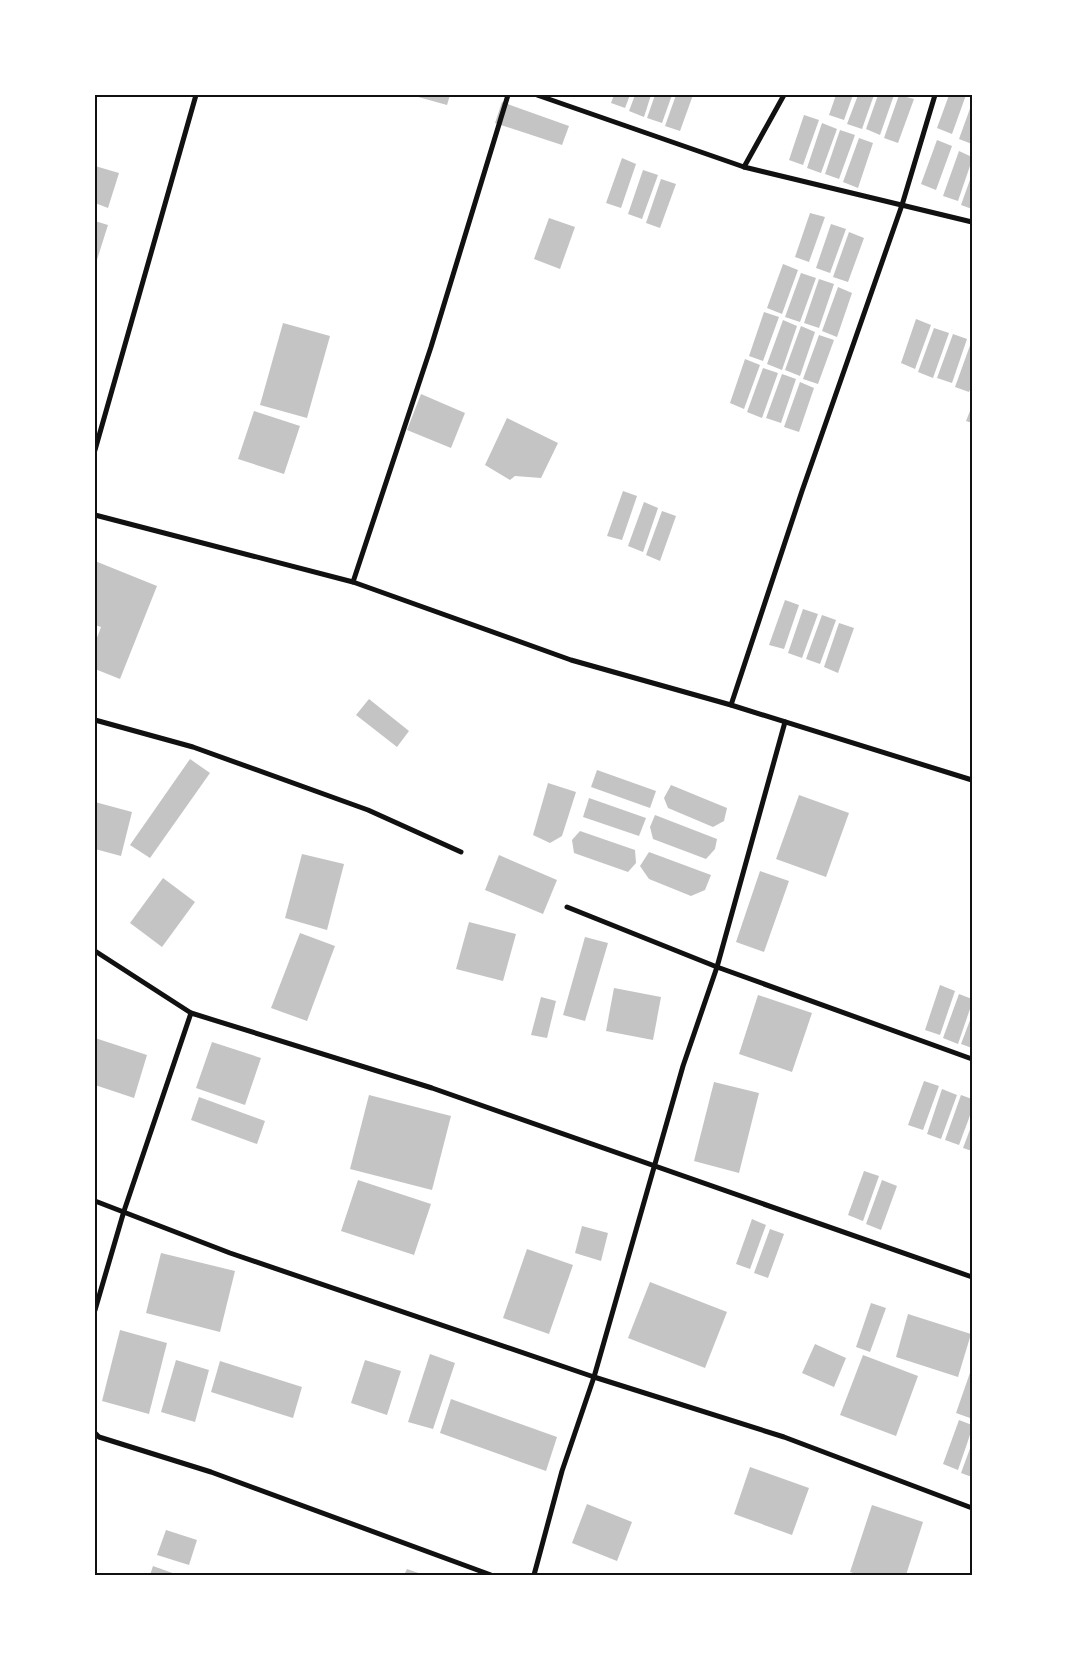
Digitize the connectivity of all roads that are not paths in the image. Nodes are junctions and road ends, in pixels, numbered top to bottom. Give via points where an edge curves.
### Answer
1 (196, 95) edge
2 (508, 95) edge
3 (537, 95) edge
4 (784, 95) edge
5 (935, 95) edge
6 (744, 167) junction
7 (902, 205) junction
8 (972, 222) edge
9 (95, 450) edge
10 (95, 515) edge
11 (353, 582) junction
12 (731, 705) junction
13 (95, 720) edge
14 (785, 722) junction
15 (972, 780) edge
16 (461, 852) dead end
17 (567, 907) dead end
18 (95, 951) edge
19 (717, 967) junction
20 (190, 1013) junction
21 (972, 1059) edge
22 (654, 1166) junction
23 (95, 1201) edge
24 (124, 1211) junction
25 (972, 1277) edge
26 (95, 1310) edge
27 (594, 1377) junction
28 (95, 1433) edge
29 (972, 1508) edge
30 (491, 1575) edge
31 (534, 1575) edge

1 - 9 street
2 - 11 street via 431,347
3 - 6 street
4 - 6 street
5 - 7 street
6 - 7 street
7 - 8 street
7 - 12 street
10 - 11 street
11 - 12 street via 571,660
12 - 14 street
13 - 16 street via 202,750 368,810
14 - 15 street
14 - 19 street
17 - 19 street
18 - 20 street
19 - 21 street
19 - 22 street via 683,1066
20 - 22 street via 432,1088
20 - 24 street
22 - 25 street
22 - 27 street
23 - 24 street
24 - 26 street
24 - 27 street via 230,1253
27 - 29 street via 784,1437
27 - 31 street via 562,1472
28 - 30 street

